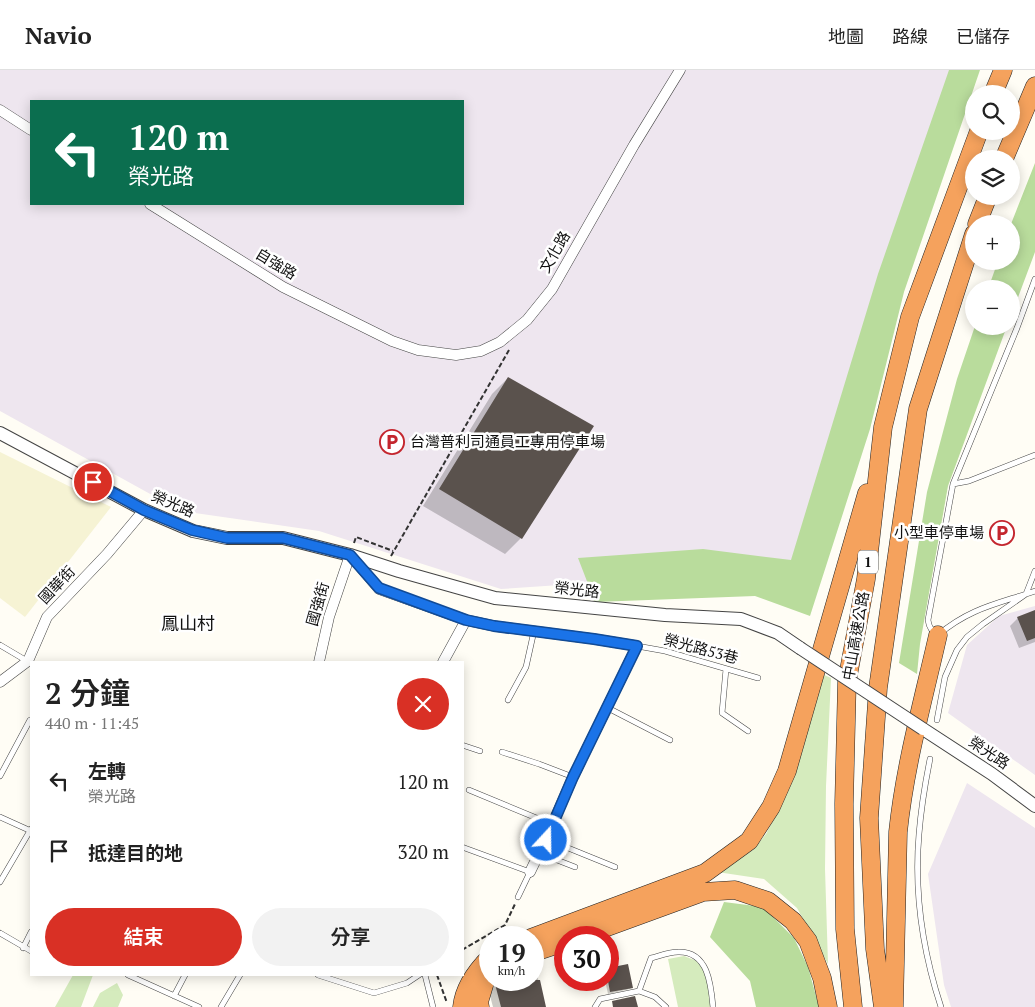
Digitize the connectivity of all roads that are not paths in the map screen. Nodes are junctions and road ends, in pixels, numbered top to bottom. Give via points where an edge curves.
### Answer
1 (680, 70) edge
2 (1003, 70) edge
3 (997, 85) edge
4 (1035, 86) edge
5 (0, 110) edge
6 (30, 129) edge
7 (976, 140) edge
8 (1008, 150) edge
9 (152, 205) edge
10 (965, 262) edge
11 (1035, 279) edge
12 (392, 341) joint
13 (883, 427) junction
14 (0, 433) edge
15 (1035, 455) edge
16 (953, 484) junction
17 (144, 510) junction
18 (350, 555) junction
19 (1035, 571) edge
20 (1035, 593) edge
21 (1026, 594) junction
22 (466, 620) junction
23 (534, 631) junction
24 (938, 636) junction
25 (0, 645) edge
26 (637, 646) junction
27 (28, 661) junction
28 (319, 661) edge
29 (445, 661) edge
30 (726, 669) junction
31 (758, 678) dead end
32 (0, 682) edge
33 (508, 700) dead end
34 (608, 708) junction
35 (30, 720) edge
36 (938, 720) dead end
37 (748, 731) dead end
38 (670, 740) dead end
39 (464, 745) edge
40 (480, 751) dead end
41 (502, 752) dead end
42 (930, 759) dead end
43 (0, 776) edge
44 (573, 777) junction
45 (469, 790) dead end
46 (1035, 806) edge
47 (0, 817) edge
48 (552, 824) junction
49 (30, 830) edge
50 (30, 832) edge
51 (546, 840) junction
52 (464, 848) edge
53 (539, 853) junction
54 (575, 867) dead end
55 (615, 867) dead end
56 (530, 872) junction
57 (0, 882) edge
58 (518, 897) road end
59 (610, 926) edge
60 (0, 933) edge
61 (544, 933) edge
62 (30, 934) edge
63 (23, 948) junction
64 (30, 951) edge
65 (479, 967) edge
66 (130, 976) edge
67 (184, 976) edge
68 (239, 976) edge
69 (321, 976) edge
70 (418, 976) edge
71 (425, 976) edge
72 (639, 990) junction
73 (482, 991) edge
74 (174, 996) junction
75 (199, 1007) edge
76 (221, 1007) edge
77 (434, 1007) edge
78 (462, 1007) edge
79 (480, 1007) edge
80 (595, 1007) edge
81 (666, 1007) edge
82 (713, 1007) edge
83 (828, 1007) edge
84 (853, 1007) edge
85 (883, 1007) edge
86 (894, 1007) edge
87 (941, 1007) edge

1 - 12 street, 文化路 via 552,288 527,320 500,342 482,351 456,355 418,350
2 - 3 highway
4 - 8 highway
5 - 6 street
7 - 13 highway, 中山高速公路 / 1 via 910,317
9 - 12 street, 自強路 via 284,287
10 - 85 highway, 中山高速公路 / 1 via 918,409 878,688 869,818 875,948
11 - 16 lane
13 - 61 highway via 787,771 771,807 749,841 705,873
13 - 84 highway, 中山高速公路 / 1 via 866,579 847,681 845,929
14 - 17 street, 榮光路
15 - 16 lane via 969,481
16 - 24 lane via 928,620
17 - 18 street, 榮光路 via 192,530 227,538 283,538
17 - 27 street, 國華街 via 47,618
18 - 22 street via 379,588
18 - 28 street, 國強街 via 329,616
18 - 46 street, 榮光路, bridge via 495,598 740,619 778,633 992,774
19 - 21 lane
20 - 21 lane
21 - 24 lane via 978,609
21 - 36 lane via 983,624 957,650 946,677
22 - 23 street
22 - 29 street
23 - 26 street
23 - 33 lane via 526,667
24 - 86 highway via 908,758 900,806
25 - 27 lane
26 - 30 lane, 榮光路53巷
26 - 34 street
27 - 32 street, 國華街
30 - 31 lane, 榮光路53巷
30 - 37 lane via 722,714
34 - 38 lane
34 - 44 street
35 - 43 lane
39 - 40 lane
41 - 44 lane
42 - 87 lane via 919,835 918,883 922,928
44 - 48 street
45 - 48 lane
47 - 49 lane
48 - 51 street
50 - 57 lane
51 - 53 street
51 - 55 lane
52 - 56 lane
53 - 54 lane
53 - 56 street
56 - 58 lane
59 - 83 highway via 703,892 734,890 768,902 793,921 808,941 822,978
60 - 63 lane
62 - 63 lane
63 - 64 lane
65 - 78 highway
66 - 74 lane
67 - 74 lane
68 - 76 lane
69 - 70 lane via 374,993 407,983
71 - 77 lane
72 - 80 lane via 600,999
72 - 81 lane via 655,997
72 - 82 lane via 651,958 678,952 695,955 704,965
73 - 79 highway
74 - 75 lane

